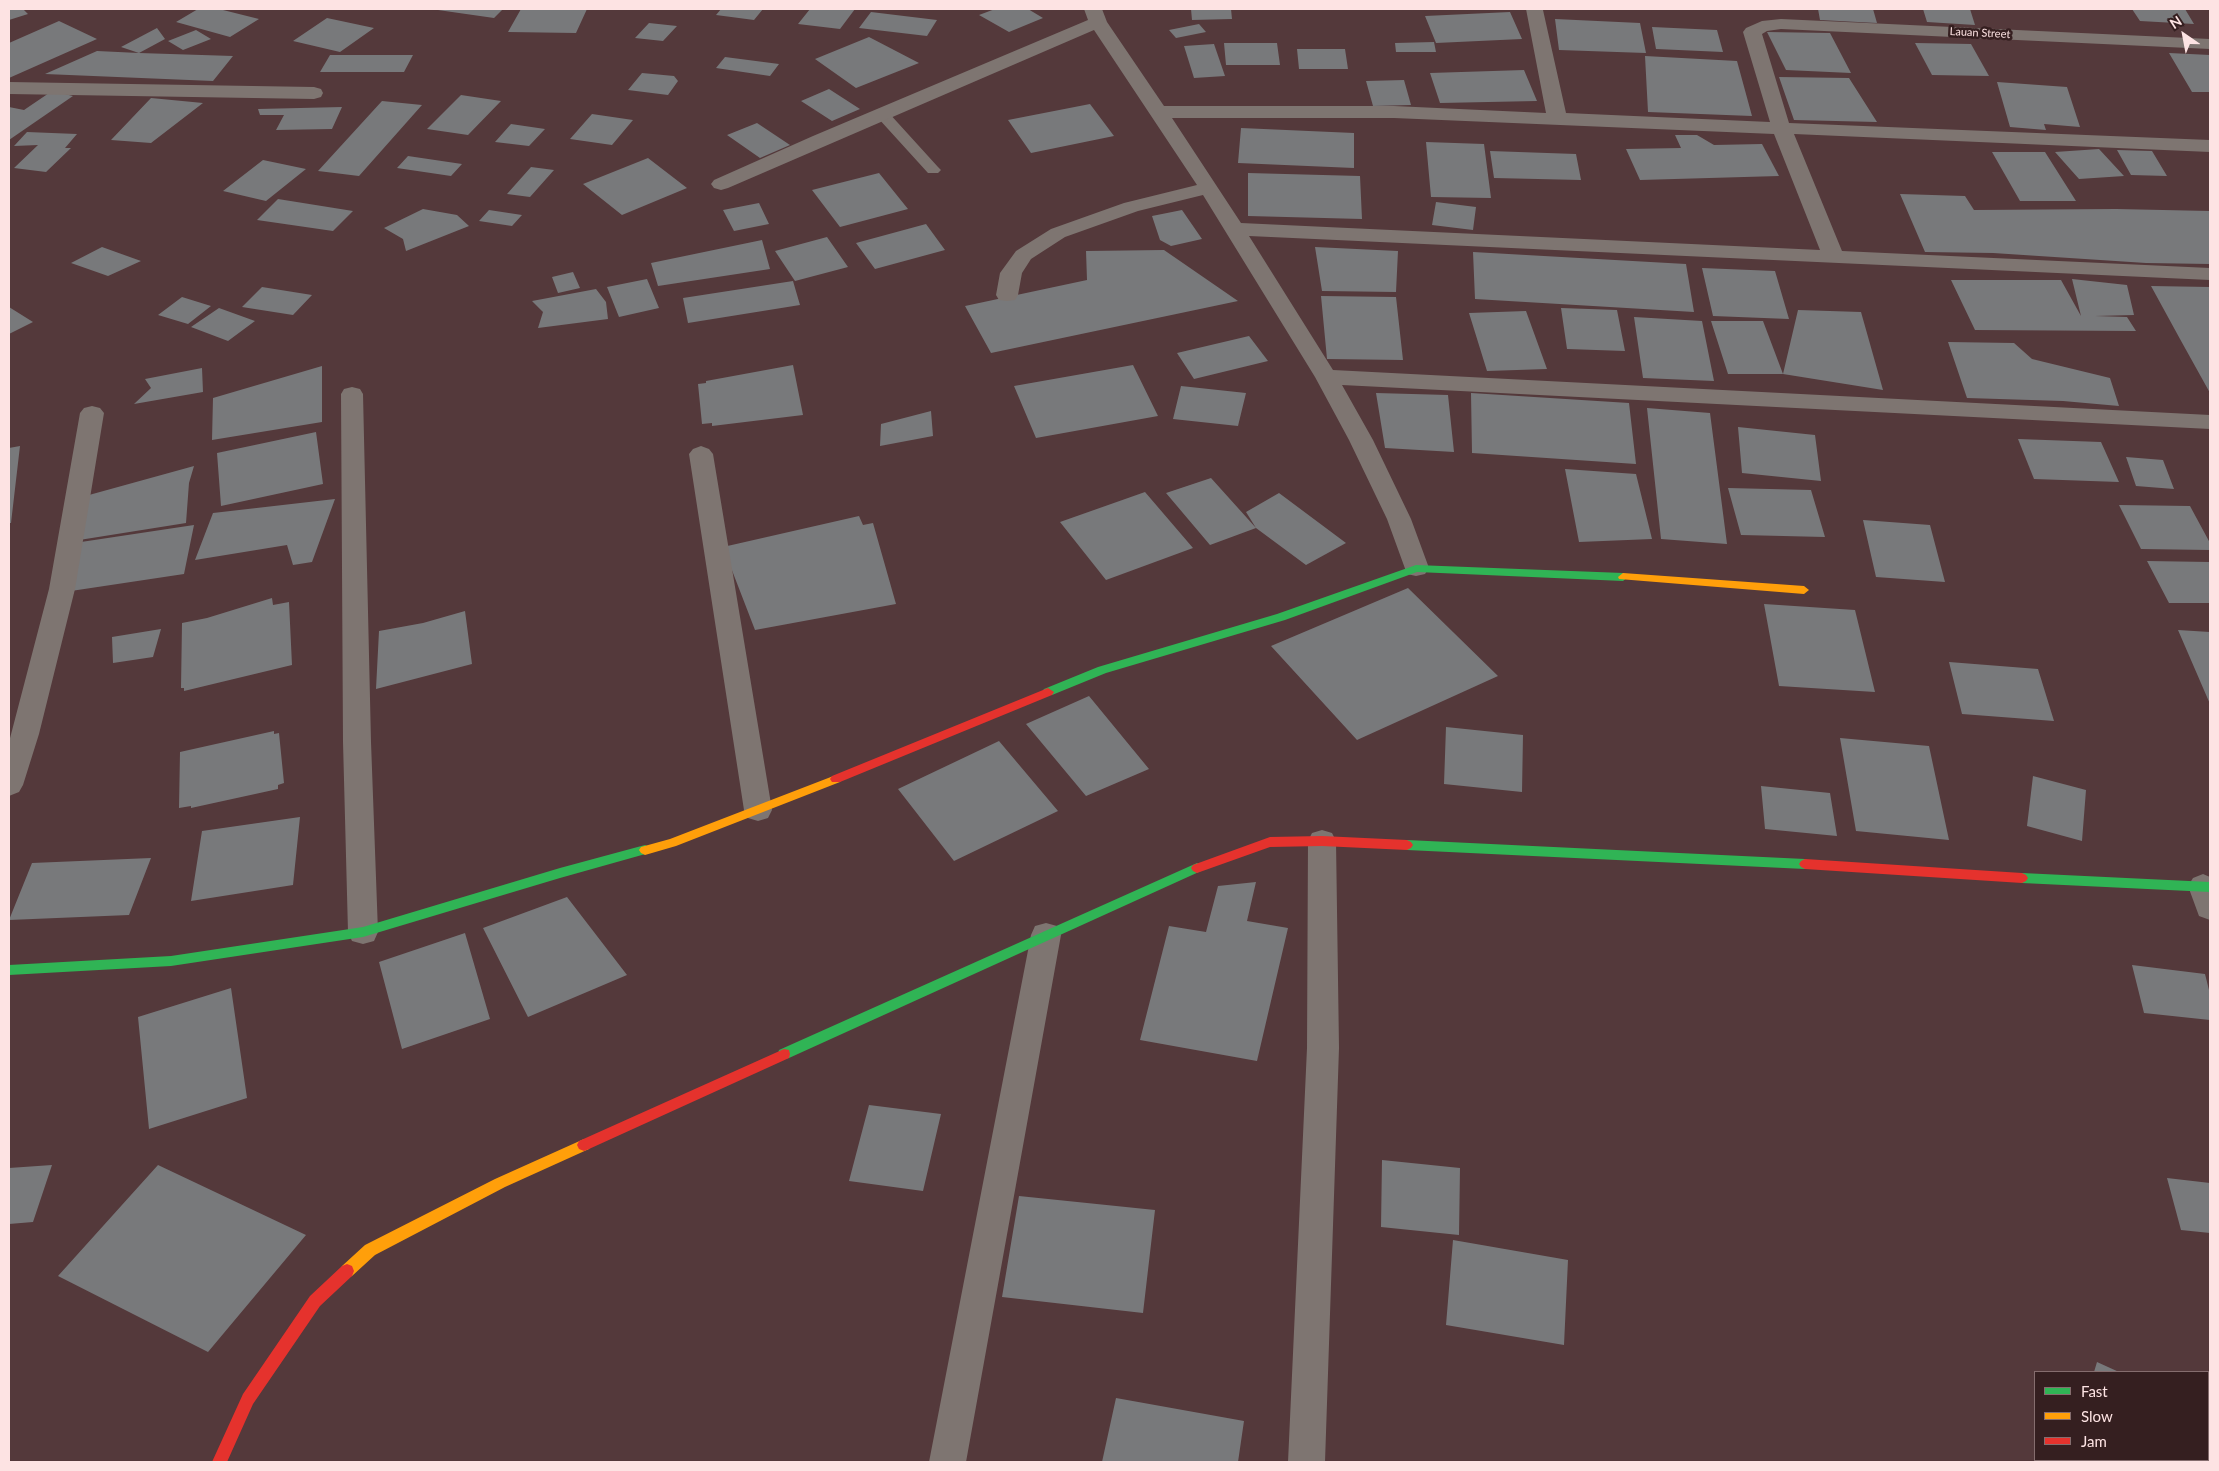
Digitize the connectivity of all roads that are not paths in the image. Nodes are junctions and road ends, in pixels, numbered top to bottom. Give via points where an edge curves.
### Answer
1 (1534, 10) dead end
2 (1095, 15) edge
3 (2210, 44) edge
4 (9, 88) edge
5 (314, 92) dead end
6 (1159, 112) junction
7 (883, 115) junction
8 (1556, 118) junction
9 (1782, 127) junction
10 (2210, 146) edge
11 (933, 170) dead end
12 (721, 184) dead end
13 (1209, 188) junction
14 (1234, 229) junction
15 (1834, 258) junction
16 (2210, 274) edge
17 (1007, 295) dead end
18 (1326, 377) junction
19 (352, 394) dead end
20 (92, 413) dead end
21 (2210, 422) edge
22 (701, 454) dead end
23 (1416, 568) junction
24 (1804, 590) dead end
25 (9, 785) edge
26 (758, 810) junction
27 (1322, 842) junction
28 (2208, 894) edge
29 (363, 932) junction
30 (1046, 935) junction
31 (9, 970) edge
32 (219, 1462) edge
33 (947, 1462) edge
34 (1306, 1462) edge

1 - 8 street
2 - 6 street
2 - 7 street
3 - 9 street, Lauan Street via 1781,24 1762,26 1752,32
4 - 5 street
6 - 8 street via 1394,112
6 - 13 street
7 - 11 lane
7 - 12 street
8 - 9 street
9 - 10 street
9 - 15 street
13 - 14 street
13 - 17 street via 1130,207 1058,233 1023,255 1011,273
14 - 15 street
14 - 18 street
15 - 16 street
18 - 21 street
18 - 23 street via 1400,519
19 - 29 street
20 - 25 street via 62,589
22 - 26 street
23 - 24 street via 1637,578
23 - 26 street via 1281,617 1102,670
26 - 29 street via 672,843
27 - 28 street via 1770,861
27 - 30 street via 1270,842 1194,869
27 - 34 street via 1323,1048
29 - 31 street via 172,961
30 - 32 street via 500,1183 370,1250 315,1302 248,1399
30 - 33 street

